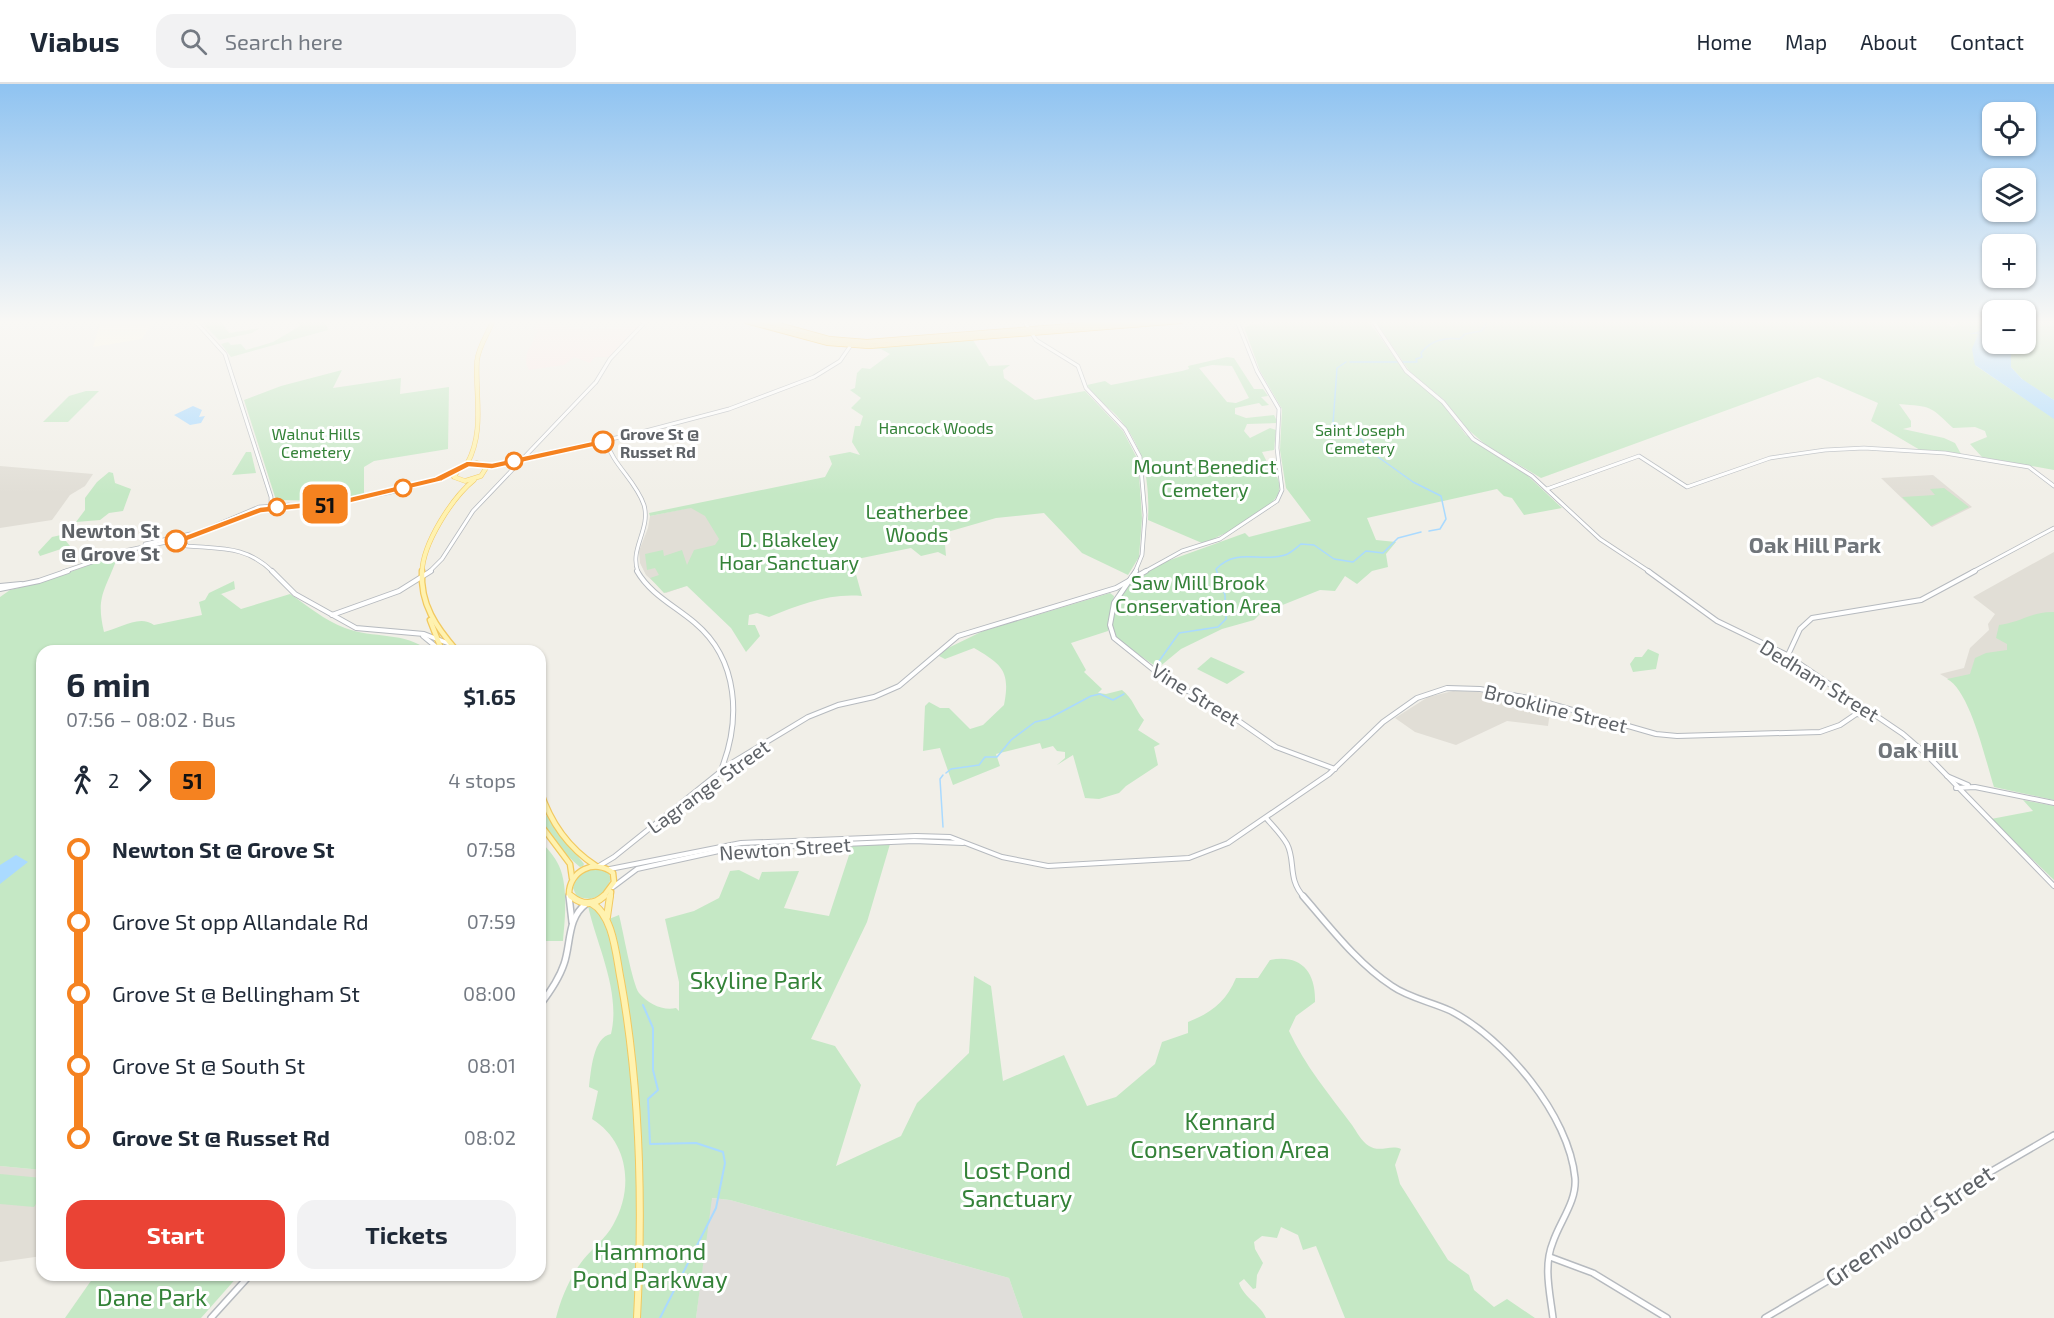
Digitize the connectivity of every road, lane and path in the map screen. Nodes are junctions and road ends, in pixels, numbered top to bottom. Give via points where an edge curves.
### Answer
1 (233, 379) edge
2 (478, 379) edge
3 (598, 379) edge
4 (806, 379) edge
5 (1082, 379) edge
6 (1261, 379) edge
7 (1414, 379) edge
8 (606, 441) junction
9 (473, 453) junction
10 (519, 460) junction
11 (477, 463) junction
12 (467, 464) junction
13 (457, 469) junction
14 (485, 469) junction
15 (438, 479) junction
16 (455, 479) junction
17 (474, 480) junction
18 (462, 481) junction
19 (2054, 486) edge
20 (465, 489) junction
21 (1546, 489) junction
22 (270, 494) joint
23 (269, 506) junction
24 (2054, 528) edge
25 (186, 537) junction
26 (180, 539) junction
27 (192, 547) junction
28 (1137, 568) junction
29 (1144, 572) junction
30 (418, 581) junction
31 (1126, 582) junction
32 (0, 588) edge
33 (1107, 591) junction
34 (1117, 597) junction
35 (429, 614) junction
36 (332, 615) junction
37 (414, 633) junction
38 (435, 637) junction
39 (450, 644) joint
40 (436, 645) edge
41 (439, 645) edge
42 (1788, 656) junction
43 (1866, 708) junction
44 (1855, 714) junction
45 (1880, 718) junction
46 (1335, 769) junction
47 (720, 772) junction
48 (1942, 772) junction
49 (1975, 786) junction
50 (1956, 788) junction
51 (2054, 803) edge
52 (546, 806) edge
53 (1266, 818) junction
54 (546, 832) edge
55 (966, 843) junction
56 (974, 847) joint
57 (614, 857) junction
58 (598, 866) junction
59 (610, 869) junction
60 (572, 878) junction
61 (2054, 886) edge
62 (613, 887) junction
63 (569, 894) junction
64 (589, 903) junction
65 (608, 919) junction
66 (572, 922) junction
67 (546, 997) edge
68 (2054, 1135) edge
69 (1550, 1257) junction
70 (245, 1281) edge
71 (211, 1318) edge
72 (637, 1318) edge
73 (1553, 1318) edge
74 (1667, 1318) edge
75 (1765, 1318) edge

1 - 22 main road
2 - 9 main road via 479,418
3 - 10 main road
4 - 8 main road via 722,411
5 - 28 main road via 1086,389 1121,425 1138,452 1145,519
6 - 29 main road, Lagrange Street via 1279,409 1277,450 1282,494 1222,538 1184,550
7 - 21 main road, Dedham Street via 1445,404 1473,439
8 - 10 main road
8 - 47 street via 637,488 646,513 636,553 638,573 703,629 724,659 734,720 729,751
9 - 11 main road
9 - 12 main road
10 - 14 main road
10 - 30 main road via 473,511 442,559
11 - 12 main road
11 - 14 main road
12 - 13 main road
13 - 15 main road
13 - 16 main road
14 - 17 main road
15 - 16 main road
15 - 23 main road via 346,501
16 - 18 main road
17 - 18 main road
17 - 20 main road
18 - 20 main road
19 - 21 main road via 2029,466 1917,451 1825,450 1770,458 1687,488 1639,456
20 - 30 main road via 432,537
21 - 42 main road, Dedham Street via 1604,542 1709,616
22 - 23 street
23 - 25 main road
24 - 42 street via 1921,600 1812,618 1800,629
25 - 26 main road
25 - 27 main road
26 - 27 main road
26 - 32 main road via 129,547 40,579
27 - 36 main road via 253,555 295,594
28 - 29 main road
28 - 31 main road, Vine Street
29 - 31 main road, Lagrange Street
30 - 35 main road
30 - 36 main road
31 - 33 main road, Lagrange Street
31 - 34 main road, Vine Street
33 - 34 main road
33 - 47 main road, Lagrange Street via 964,633 899,686 808,717
34 - 46 main road, Vine Street via 1110,625 1114,638 1124,648 1170,682 1233,717 1276,747
35 - 38 main road
35 - 39 main road
36 - 37 main road via 361,630
37 - 38 main road
37 - 40 main road
38 - 39 main road
38 - 41 main road
42 - 43 main road, Dedham Street
43 - 44 main road, Brookline Street
43 - 45 main road, Dedham Street
44 - 45 main road
44 - 46 main road, Brookline Street via 1831,729 1808,734 1668,735 1544,701 1480,689 1447,688 1418,698 1383,722
45 - 48 main road, Dedham Street via 1913,742
46 - 53 main road, Brookline Street
47 - 57 main road, Lagrange Street
48 - 49 main road
48 - 50 main road, Dedham Street
49 - 50 main road
49 - 51 main road
50 - 61 main road, Dedham Street
52 - 58 main road via 563,836 584,858
53 - 56 main road, Brookline Street via 1208,852 1168,861 1127,859 1071,867 1048,866
53 - 69 main road via 1288,845 1291,873 1298,891 1358,957 1393,987 1479,1028 1507,1054 1556,1118 1575,1179 1570,1206 1556,1233
54 - 60 main road via 570,864
55 - 56 main road, Newton Street
55 - 59 main road, Newton Street via 950,837 925,836 770,841 720,846
55 - 62 main road, Newton Street via 914,841 728,849 640,868 626,874
57 - 58 main road, Lagrange Street
57 - 59 main road
58 - 59 main road
58 - 60 main road via 582,870
59 - 62 main road
60 - 63 main road
62 - 64 main road via 603,898
62 - 65 main road
63 - 64 main road via 578,902
63 - 66 main road
64 - 65 main road via 599,907
64 - 66 main road
65 - 72 main road via 631,1034 640,1142
66 - 67 main road via 567,955 558,980
68 - 75 main road, Greenwood Street via 1966,1186 1834,1277
69 - 73 main road via 1547,1283
69 - 74 main road via 1593,1273
70 - 71 main road

